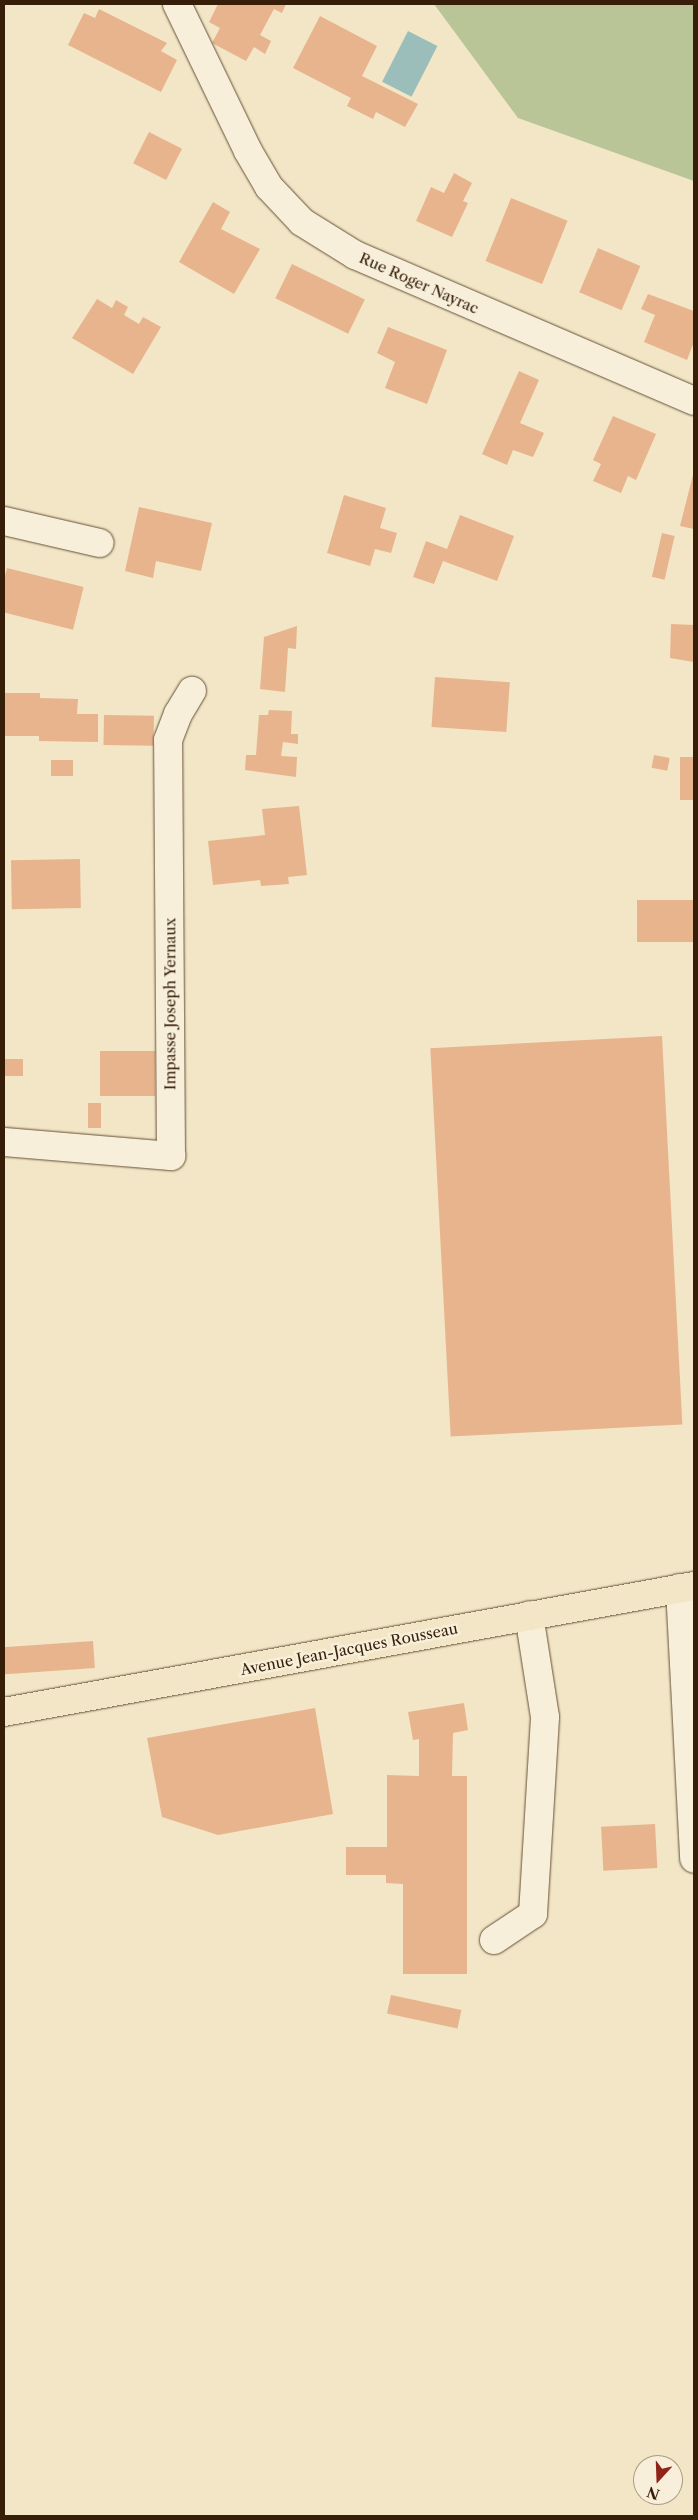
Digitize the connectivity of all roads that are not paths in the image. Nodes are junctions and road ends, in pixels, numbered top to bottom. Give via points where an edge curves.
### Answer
1 (177, 4) edge
2 (694, 401) edge
3 (4, 521) edge
4 (100, 542) dead end
5 (192, 690) dead end
6 (4, 1142) edge
7 (687, 1587) edge
8 (529, 1616) junction
9 (4, 1712) edge
10 (694, 1859) edge
11 (494, 1940) dead end

1 - 2 street, Rue Roger Nayrac via 270,187 302,222 355,255
3 - 4 street
5 - 6 street, Impasse Joseph Yernaux via 168,740 171,1156
7 - 8 main road, Avenue Jean-Jacques Rousseau
7 - 10 street
8 - 9 main road, Avenue Jean-Jacques Rousseau
8 - 11 street via 545,1716 534,1914

